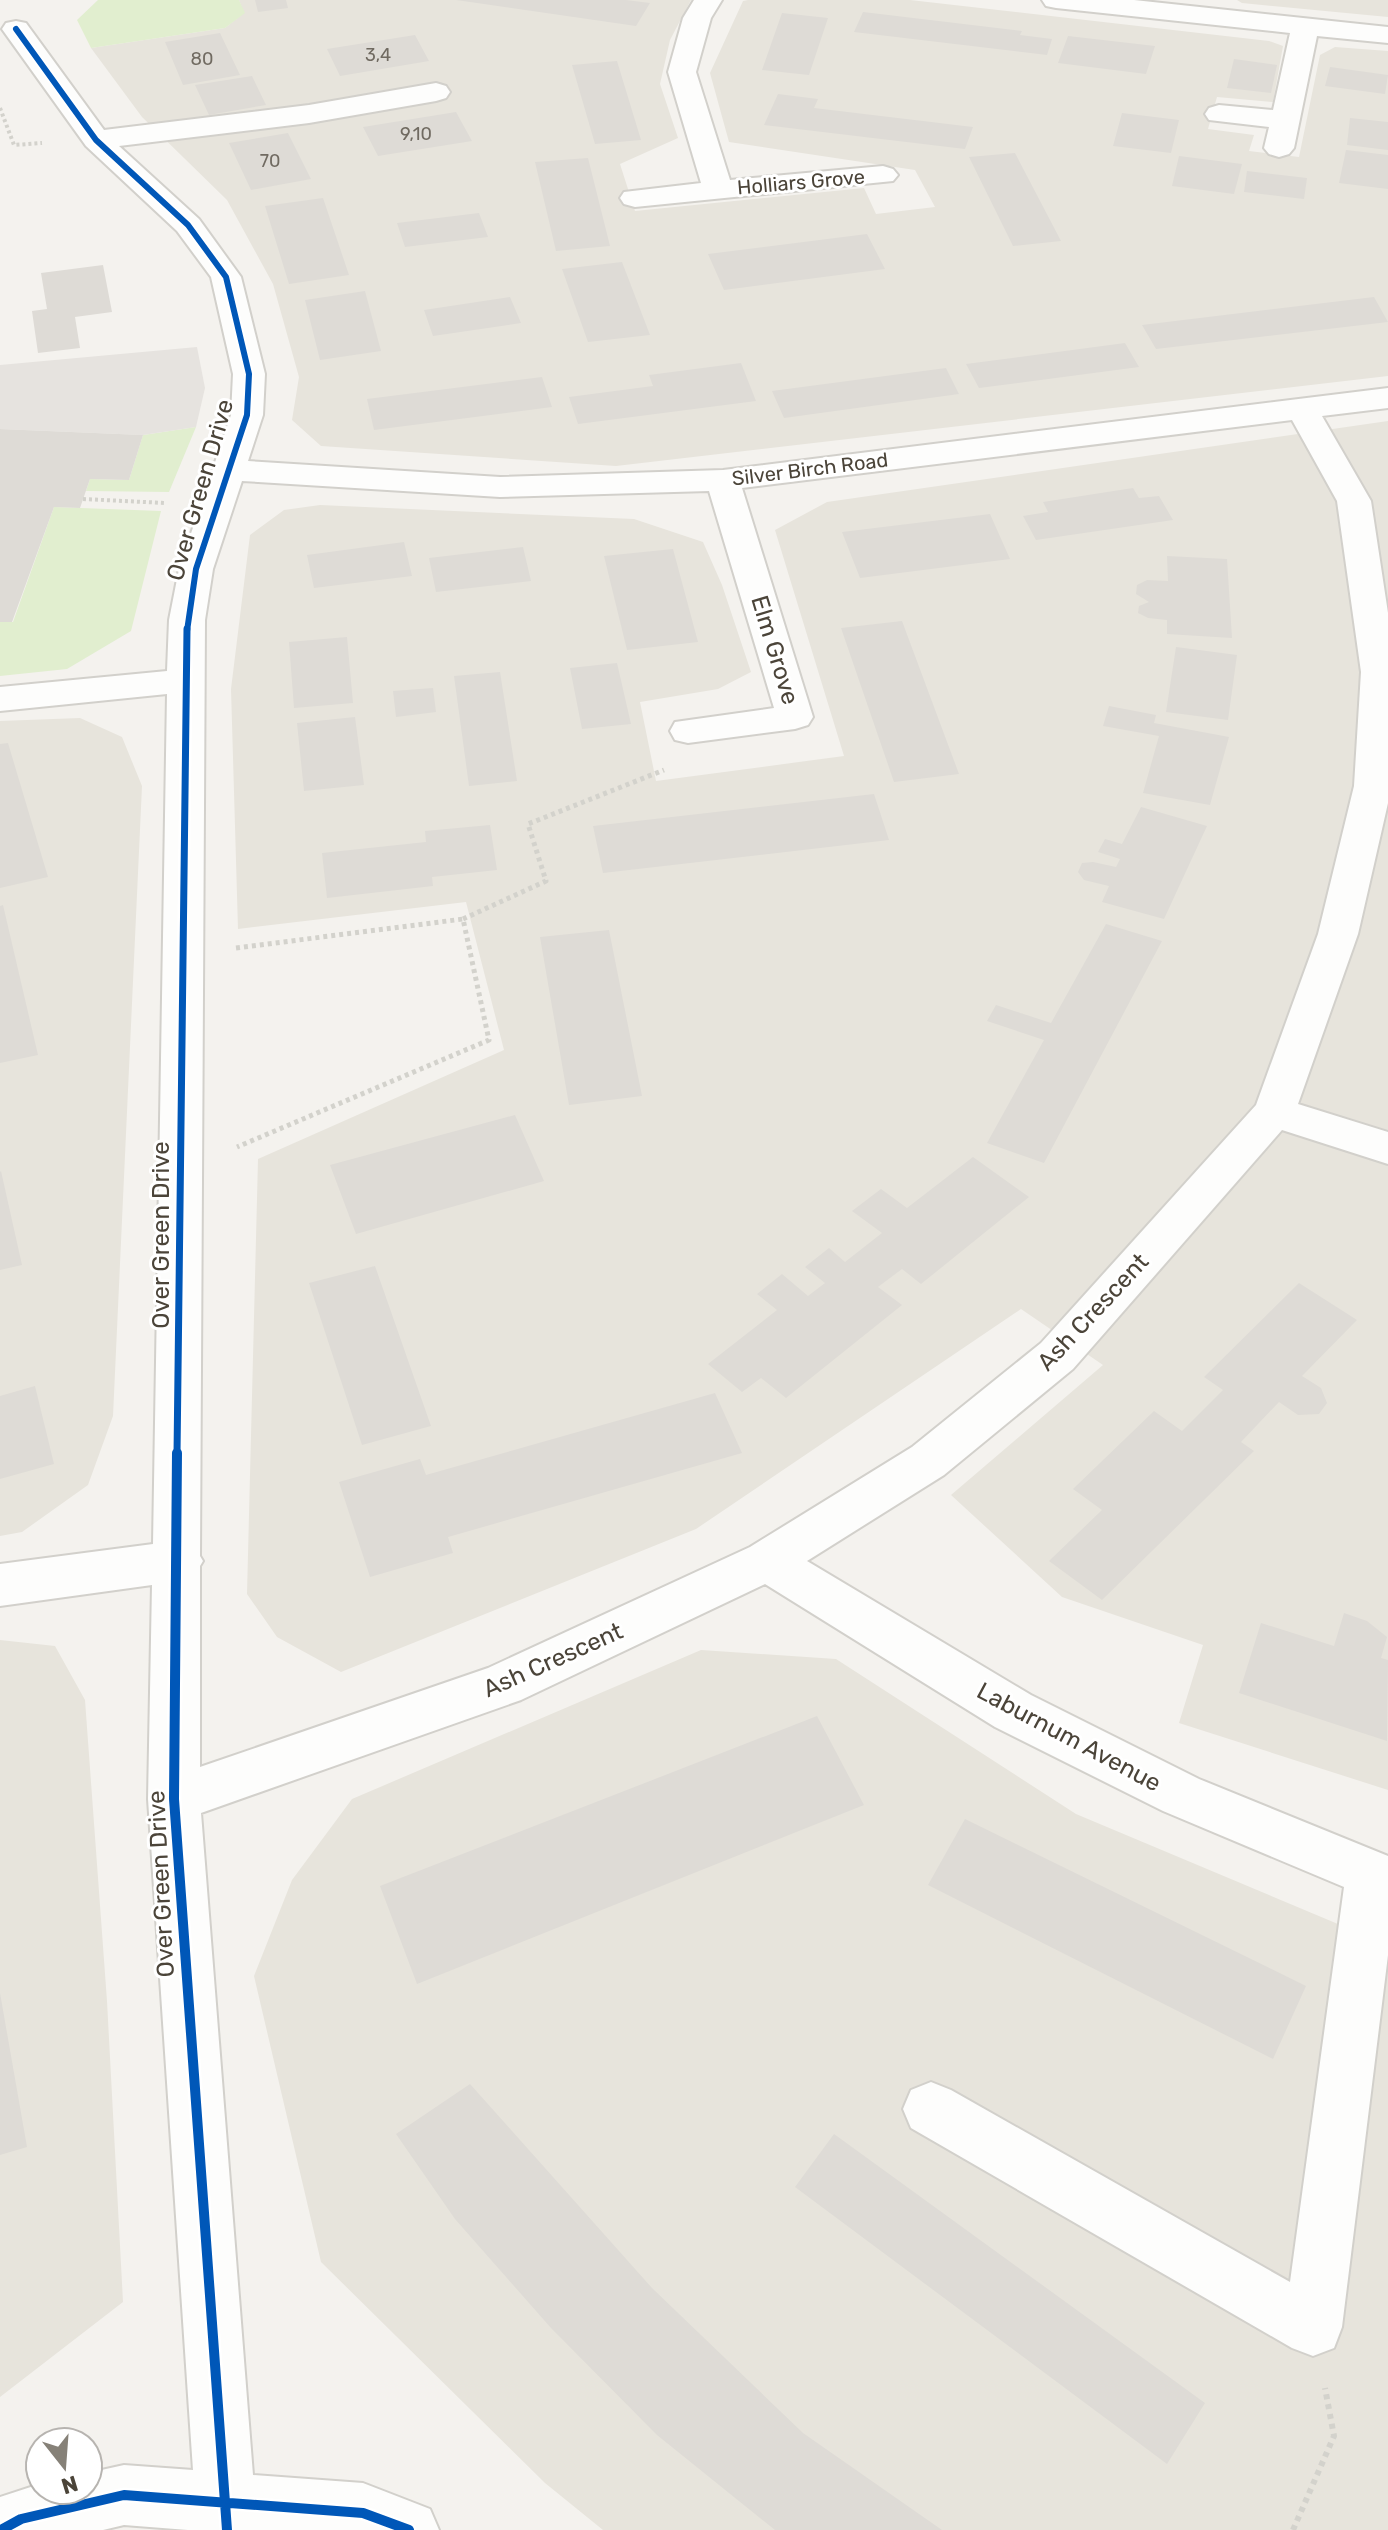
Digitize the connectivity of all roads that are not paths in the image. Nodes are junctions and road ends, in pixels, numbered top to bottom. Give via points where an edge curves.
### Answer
1 (708, 0) edge
2 (1056, 0) edge
3 (1146, 6) edge
4 (15, 23) edge
5 (1305, 27) junction
6 (1388, 35) edge
7 (436, 92) dead end
8 (1219, 114) dead end
9 (96, 140) junction
10 (883, 175) dead end
11 (718, 189) junction
12 (635, 198) dead end
13 (1388, 398) edge
14 (1302, 409) junction
15 (229, 470) junction
16 (723, 480) junction
17 (185, 681) junction
18 (0, 699) edge
19 (688, 731) road end
20 (1274, 1112) junction
21 (1388, 1148) edge
22 (179, 1561) junction
23 (767, 1561) junction
24 (0, 1585) edge
25 (174, 1799) junction
26 (1380, 1878) edge
27 (931, 2109) dead end
28 (227, 2516) edge
29 (1, 2530) edge
30 (409, 2530) edge

1 - 11 street, Holliars Grove via 697,18 682,72
2 - 3 street
3 - 5 street
4 - 9 street, Over Green Drive
5 - 6 street
5 - 8 street via 1282,134
7 - 9 street via 309,114
9 - 15 street, Over Green Drive via 188,225 226,277 249,374 247,415
10 - 11 street, Holliars Grove
11 - 12 street, Holliars Grove
13 - 14 street, Silver Birch Road
14 - 16 street, Silver Birch Road
14 - 20 street, Ash Crescent via 1354,501 1379,672 1373,786 1363,830 1338,934
15 - 16 street, Silver Birch Road via 500,487
15 - 17 street, Over Green Drive via 196,569
16 - 19 street, Elm Grove via 795,717
17 - 18 street
17 - 22 street, Over Green Drive
20 - 21 street
20 - 23 street, Ash Crescent via 1057,1356 928,1461
22 - 24 street
22 - 25 street, Over Green Drive
23 - 25 street, Ash Crescent via 503,1685
23 - 26 street, Laburnum Avenue via 1013,1711 1181,1795
25 - 28 street, Over Green Drive
26 - 27 street via 1313,2327
28 - 29 street via 124,2495 21,2519
28 - 30 street via 363,2513

